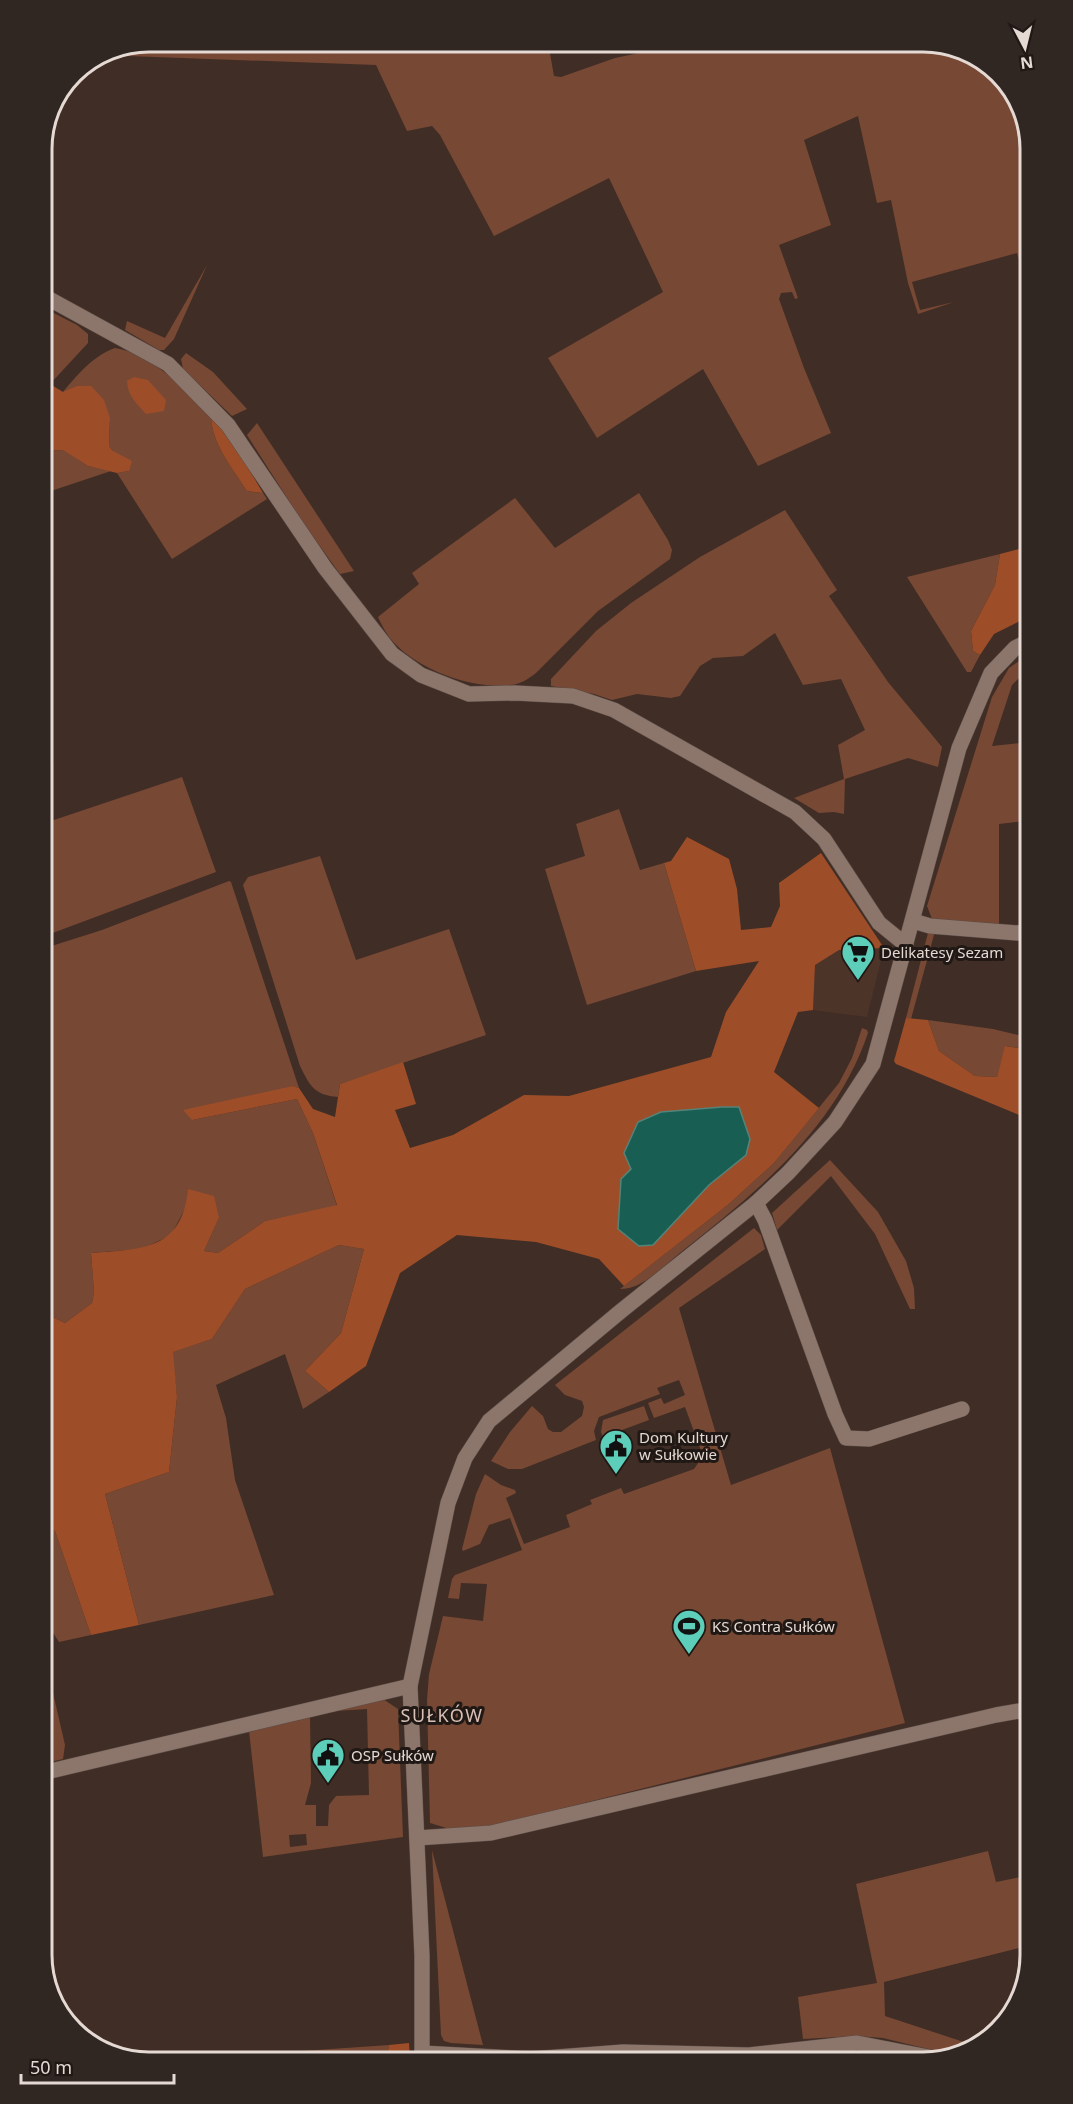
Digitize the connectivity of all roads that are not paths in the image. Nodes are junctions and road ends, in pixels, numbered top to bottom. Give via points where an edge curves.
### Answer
1 (53, 301) edge
2 (1020, 646) edge
3 (913, 921) junction
4 (1020, 933) edge
5 (906, 945) junction
6 (756, 1203) junction
7 (962, 1409) dead end
8 (410, 1686) junction
9 (1020, 1711) edge
10 (52, 1771) edge
11 (417, 1838) junction
12 (422, 2051) edge
13 (778, 2052) edge
14 (903, 2052) edge

1 - 5 street via 168,364 228,425 325,568 392,654 421,675 469,694 573,696 614,710 795,812 824,839 879,923
2 - 3 street via 991,674 959,748
3 - 4 street via 930,926
3 - 5 street
5 - 6 street via 873,1064 835,1122
6 - 7 street via 846,1438 869,1439
6 - 8 street via 489,1420 465,1458 448,1503
8 - 10 street
8 - 11 street
9 - 11 street via 491,1833
11 - 12 street
13 - 14 street via 857,2043

